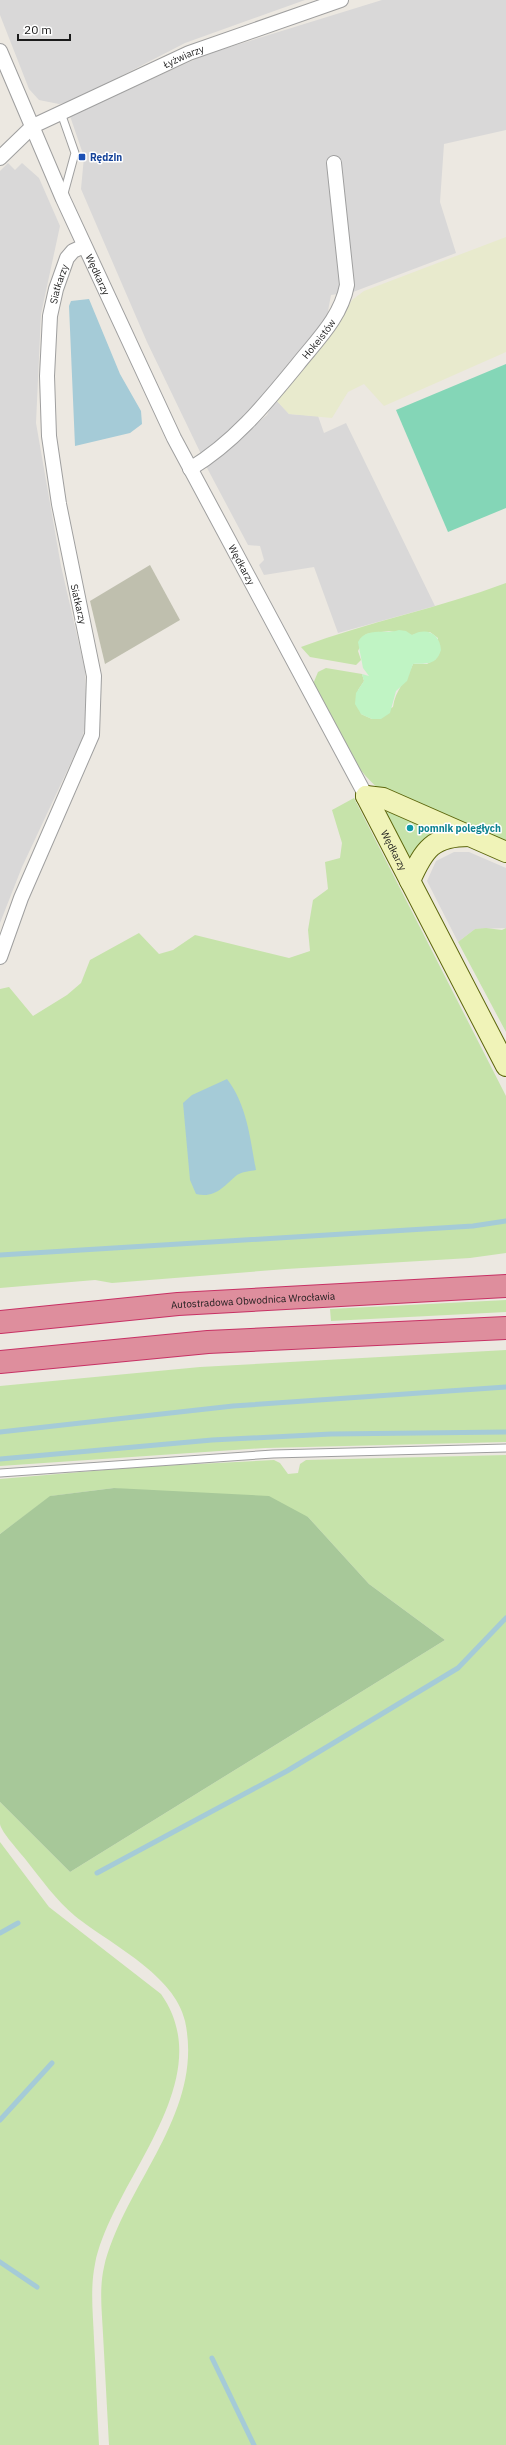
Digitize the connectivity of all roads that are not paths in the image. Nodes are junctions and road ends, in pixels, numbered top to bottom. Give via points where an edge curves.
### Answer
1 (341, 0) edge
2 (0, 51) edge
3 (61, 113) junction
4 (33, 126) junction
5 (0, 158) edge
6 (334, 164) dead end
7 (63, 199) junction
8 (84, 246) junction
9 (190, 468) junction
10 (366, 796) junction
11 (469, 836) junction
12 (506, 852) edge
13 (410, 881) junction
14 (0, 957) edge
15 (506, 1066) edge
16 (506, 1286) edge
17 (0, 1322) edge
18 (506, 1328) edge
19 (0, 1362) edge
20 (506, 1448) edge
21 (0, 1472) edge

1 - 3 street, Łyżwiarzy via 189,53
2 - 4 street, Wędkarzy
3 - 4 street, Łyżwiarzy
3 - 7 lane via 75,153
4 - 5 street, Łyżwiarzy
4 - 7 street, Wędkarzy
6 - 9 street, Hokeistów via 347,285 344,300 323,333 258,412 242,429
7 - 8 street, Wędkarzy
8 - 9 street, Wędkarzy
8 - 14 street, Siatkarzy via 73,251 67,258 56,289 50,316 47,376 49,436 59,504 94,676 92,735 21,898
9 - 10 street, Wędkarzy
10 - 11 street via 383,798
10 - 13 street, Wędkarzy
11 - 12 street
11 - 13 street via 446,838 433,844 423,854
13 - 15 street, Wędkarzy
16 - 17 highway, Autostradowa Obwodnica Wrocławia via 178,1304
18 - 19 highway via 208,1342
20 - 21 lane via 273,1454

